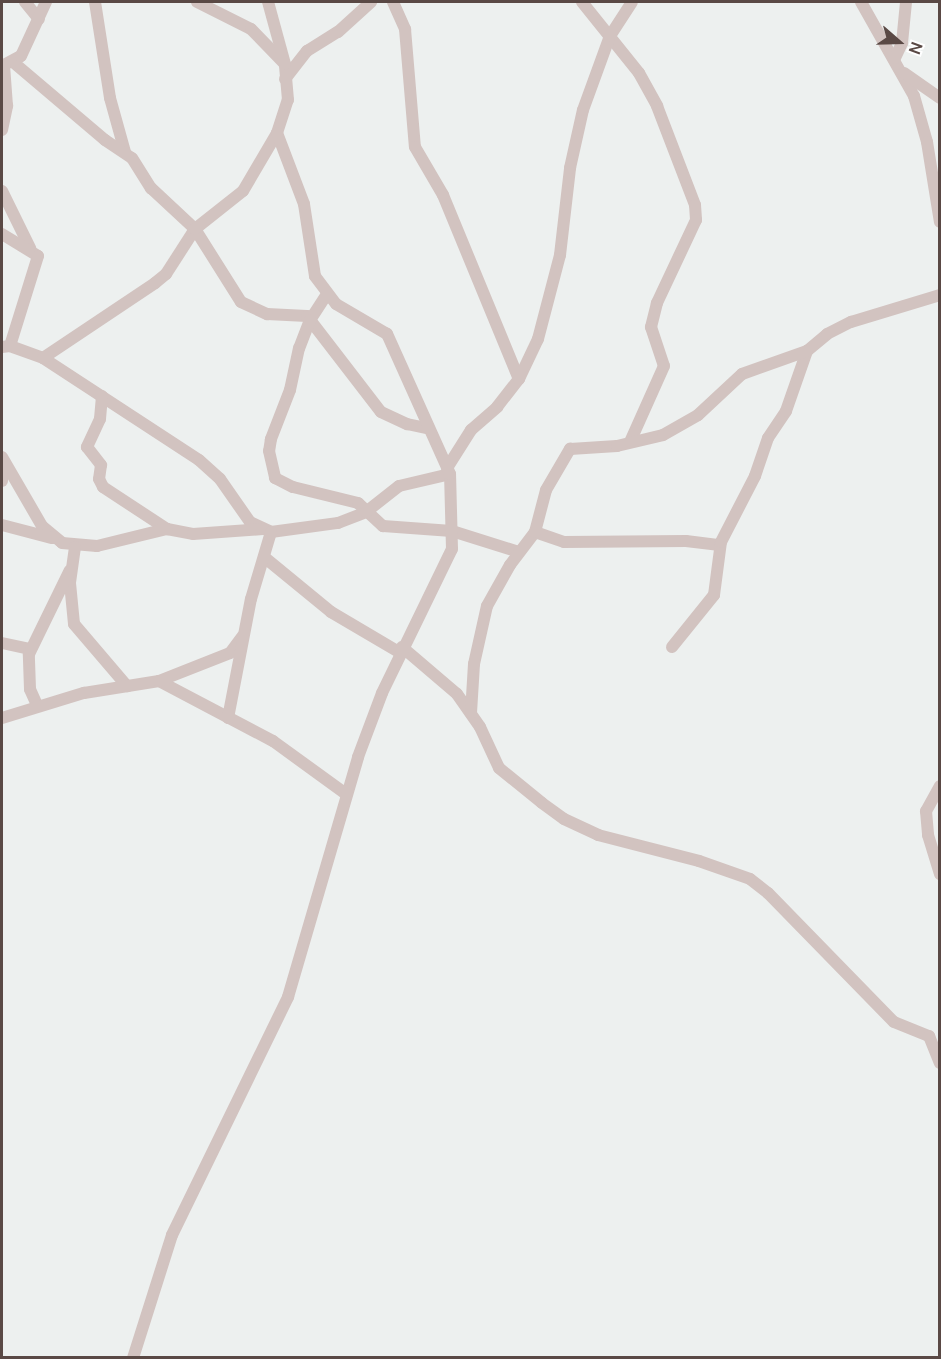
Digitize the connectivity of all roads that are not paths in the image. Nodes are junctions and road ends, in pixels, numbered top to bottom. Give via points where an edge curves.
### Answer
1 (25, 2) edge
2 (46, 2) edge
3 (95, 2) edge
4 (197, 2) edge
5 (268, 2) edge
6 (371, 2) edge
7 (393, 2) edge
8 (582, 2) edge
9 (632, 2) edge
10 (861, 2) edge
11 (906, 2) edge
12 (39, 19) junction
13 (610, 36) junction
14 (896, 58) junction
15 (6, 64) edge
16 (285, 64) junction
17 (904, 73) junction
18 (285, 79) junction
19 (939, 99) edge
20 (2, 130) edge
21 (278, 133) junction
22 (125, 152) junction
23 (2, 191) edge
24 (939, 222) edge
25 (195, 229) junction
26 (2, 234) edge
27 (30, 248) junction
28 (327, 294) junction
29 (939, 295) edge
30 (310, 320) junction
31 (6, 346) edge
32 (807, 351) junction
33 (43, 358) junction
34 (519, 379) junction
35 (102, 396) junction
36 (426, 428) junction
37 (630, 442) junction
38 (2, 457) edge
39 (448, 471) junction
40 (2, 475) edge
41 (2, 481) edge
42 (366, 512) junction
43 (2, 525) edge
44 (167, 530) junction
45 (267, 530) junction
46 (452, 531) junction
47 (535, 532) junction
48 (56, 540) junction
49 (720, 545) junction
50 (75, 547) junction
51 (519, 552) junction
52 (264, 557) junction
53 (70, 569) junction
54 (243, 636) junction
55 (2, 643) edge
56 (672, 647) dead end
57 (30, 649) junction
58 (400, 650) junction
59 (159, 681) junction
60 (127, 686) junction
61 (37, 705) junction
62 (471, 713) junction
63 (2, 718) edge
64 (228, 718) junction
65 (939, 786) edge
66 (346, 794) junction
67 (939, 874) edge
68 (939, 1063) edge
69 (133, 1358) edge

1 - 12 street
2 - 12 street
3 - 22 street via 110,98
4 - 16 street via 251,29
5 - 16 street
6 - 18 street via 339,32 306,51
7 - 34 street via 405,29 415,147 443,195
8 - 13 street
9 - 13 street
10 - 14 street
11 - 14 street via 902,43
12 - 15 street via 27,47
13 - 34 street via 574,144 560,255 538,339
13 - 37 street via 639,73 657,106 695,206 696,220 657,303 651,327 664,366
14 - 17 street
15 - 20 street via 7,106
15 - 22 street
16 - 18 street
17 - 19 street
17 - 24 street via 927,142
18 - 21 street via 288,100
21 - 25 street via 236,199
21 - 28 street via 304,204 311,265
22 - 25 street via 151,188
23 - 27 street
25 - 30 street via 241,302 267,314 302,314
25 - 33 street via 160,278
26 - 27 street
27 - 31 street via 38,255 38,264
28 - 30 street
28 - 36 street via 387,334
29 - 32 street via 851,322 827,334
30 - 36 street via 381,412
30 - 42 street via 271,438 273,472 286,485 358,503
31 - 33 street
32 - 37 street via 742,374 710,406 673,431 643,442
32 - 49 street via 786,411 768,438 755,476
33 - 35 street
34 - 39 street via 497,407 471,430
35 - 44 street via 100,418 87,447 101,465 99,482 150,522
35 - 45 street via 207,466 250,522
36 - 39 street
37 - 47 street via 570,449 546,490
38 - 48 street via 26,504
39 - 42 street via 399,486
39 - 46 street
40 - 41 street
42 - 45 street via 338,524
42 - 46 street via 387,527
43 - 48 street
44 - 45 street via 193,534
44 - 50 street via 97,546
45 - 52 street
46 - 51 street
46 - 58 street via 449,558
47 - 49 street via 564,542 686,541
47 - 51 street
48 - 50 street
49 - 56 street via 714,595
50 - 53 street
51 - 62 street via 493,592 482,621
52 - 54 street
52 - 58 street via 331,612
53 - 57 street
53 - 60 street via 71,611 77,630
54 - 59 street via 230,653
54 - 64 street
55 - 57 street
57 - 61 street via 28,672
58 - 62 street via 458,694
58 - 66 street
59 - 60 street
59 - 64 street
60 - 61 street
61 - 63 street
62 - 68 street via 499,768 564,819 598,835 733,872 759,886 894,1022 929,1036
64 - 66 street via 285,749
65 - 67 street via 926,811
66 - 69 street via 288,997 172,1235

